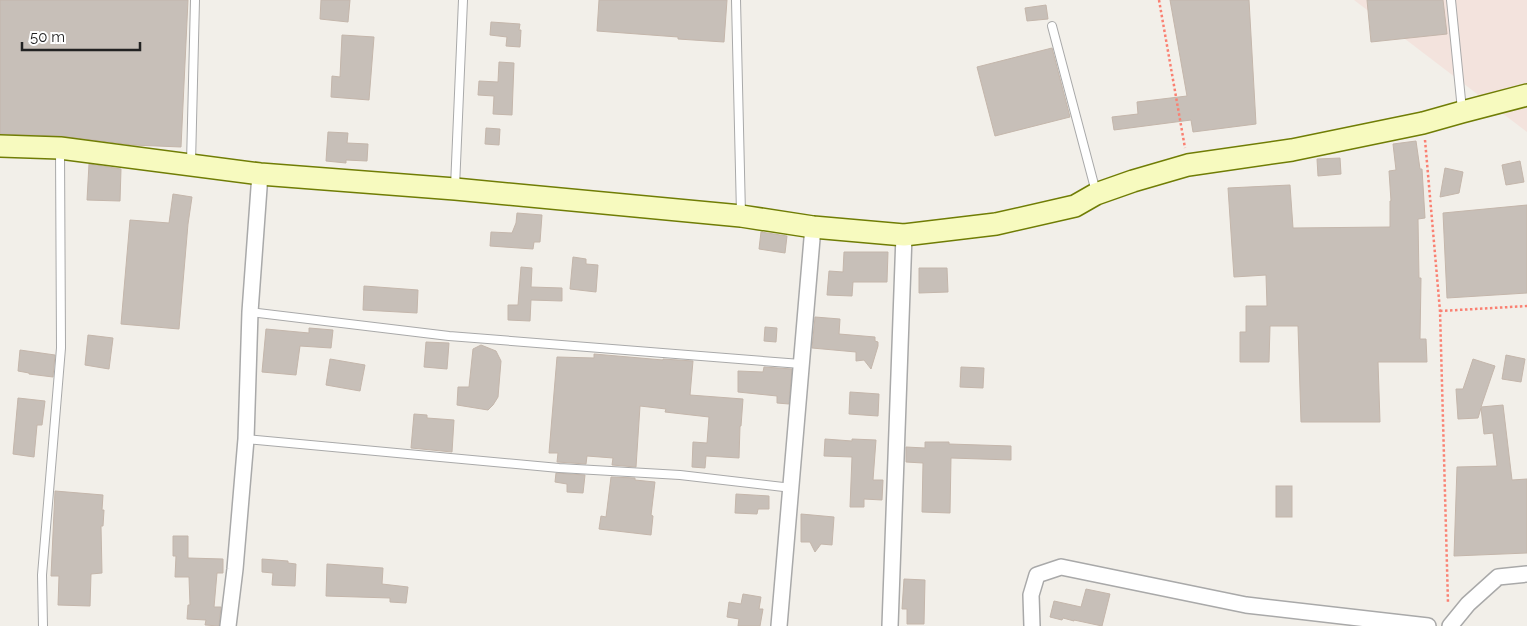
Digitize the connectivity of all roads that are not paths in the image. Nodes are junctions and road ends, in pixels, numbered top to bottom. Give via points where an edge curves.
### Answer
1 (195, 0) edge
2 (462, 0) edge
3 (736, 0) edge
4 (1451, 0) edge
5 (1052, 26) dead end
6 (1527, 95) edge
7 (1462, 112) junction
8 (0, 146) edge
9 (60, 148) junction
10 (191, 165) junction
11 (260, 174) junction
12 (455, 189) junction
13 (1096, 194) junction
14 (741, 216) junction
15 (812, 227) junction
16 (904, 235) junction
17 (250, 312) junction
18 (801, 364) junction
19 (246, 439) junction
20 (792, 488) junction
21 (1527, 574) edge
22 (43, 626) edge
23 (228, 626) edge
24 (779, 626) edge
25 (890, 626) edge
26 (1032, 626) edge
27 (1428, 626) edge
28 (1450, 626) edge

1 - 10 lane
2 - 12 lane
3 - 14 lane
4 - 7 lane
5 - 13 lane
6 - 7 street
7 - 13 street via 1292,150 1188,165
8 - 9 street
9 - 10 street
9 - 22 lane via 61,348 42,575
10 - 11 street
11 - 12 street
11 - 17 street
12 - 14 street
13 - 16 street via 1076,206 996,224
14 - 15 street
15 - 16 street
15 - 18 street
16 - 25 street
17 - 18 lane via 449,336
17 - 19 street
18 - 20 street
19 - 20 lane via 559,468 680,475
19 - 23 street
20 - 24 street
21 - 28 street via 1498,577 1468,604
26 - 27 street via 1031,595 1037,575 1061,567 1246,604

